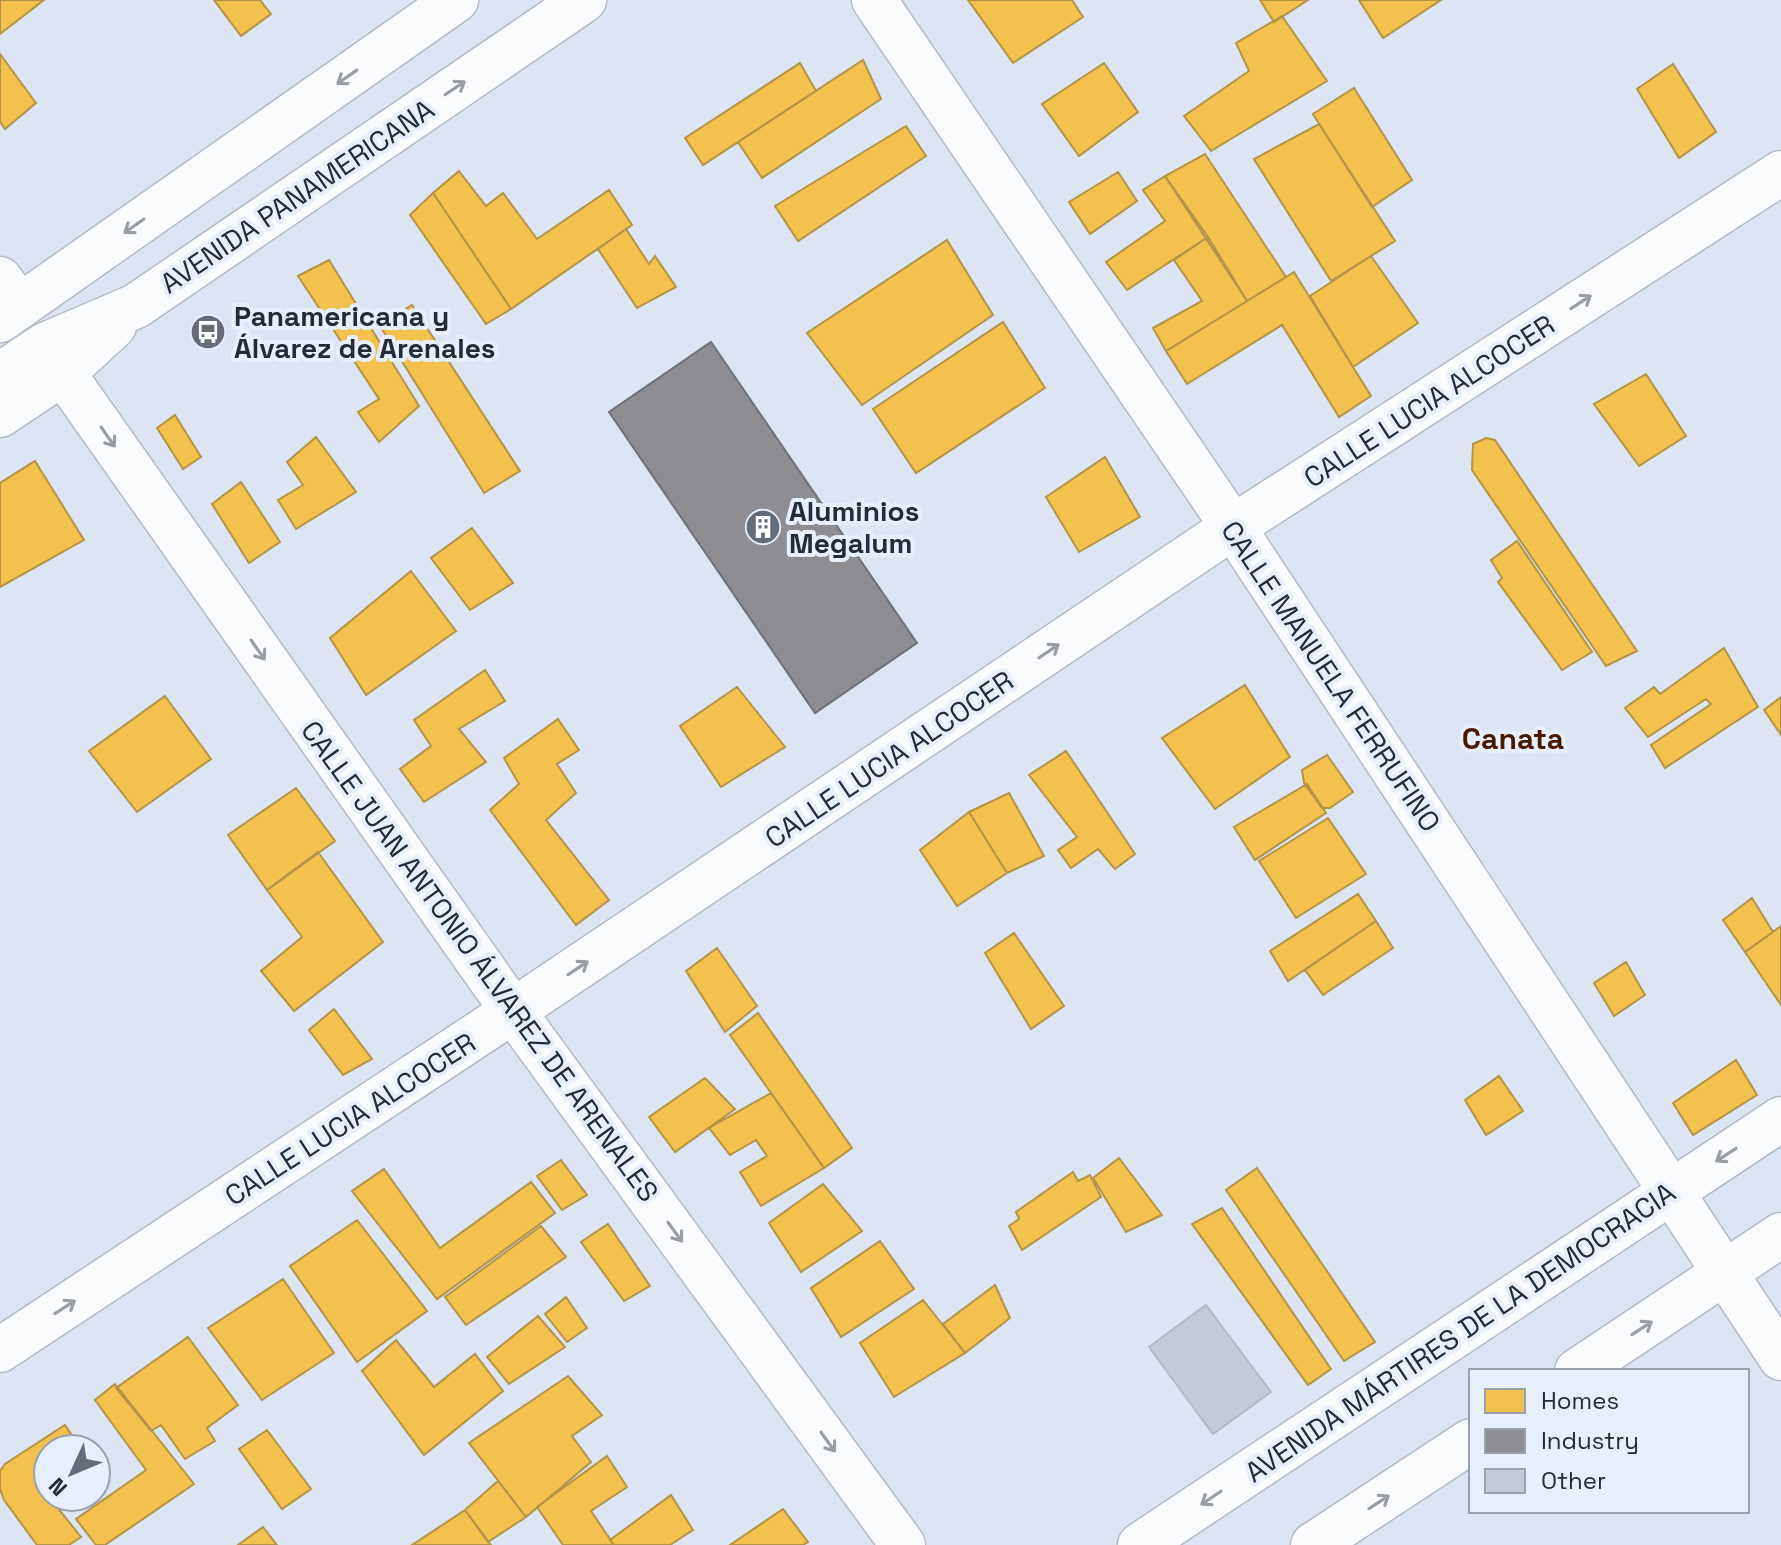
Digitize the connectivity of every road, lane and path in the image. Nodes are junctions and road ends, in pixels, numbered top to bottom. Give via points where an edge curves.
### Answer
1 (456, 0) edge
2 (584, 0) edge
3 (874, 0) edge
4 (1781, 173) edge
5 (7, 302) edge
6 (136, 306) junction
7 (63, 373) junction
8 (0, 375) edge
9 (0, 415) edge
10 (1233, 527) junction
11 (513, 1011) junction
12 (1781, 1119) edge
13 (1672, 1190) junction
14 (1781, 1235) edge
15 (1725, 1272) junction
16 (0, 1350) edge
17 (1781, 1358) edge
18 (1580, 1369) edge
19 (1469, 1442) edge
20 (903, 1545) edge
21 (1140, 1545) edge
22 (1313, 1545) edge

1 -> 5 street
6 -> 2 street, AVENIDA PANAMERICANA
3 - 10 street, CALLE MANUELA FERRUFINO
10 -> 4 street, CALLE LUCIA ALCOCER
6 - 7 street
6 - 8 street, AVENIDA PANAMERICANA via 45,345
7 - 9 street
7 -> 11 street, CALLE JUAN ANTONIO ÁLVAREZ DE ARENALES
11 -> 10 street, CALLE LUCIA ALCOCER
10 - 13 street, CALLE MANUELA FERRUFINO
16 -> 11 street, CALLE LUCIA ALCOCER
11 -> 20 street, CALLE JUAN ANTONIO ÁLVAREZ DE ARENALES
12 -> 13 street, AVENIDA MÁRTIRES DE LA DEMOCRACIA
13 - 15 street, CALLE MANUELA FERRUFINO
13 -> 21 street, AVENIDA MÁRTIRES DE LA DEMOCRACIA
14 - 15 street
15 - 17 street, CALLE MANUELA FERRUFINO
18 -> 15 street
22 -> 19 street

